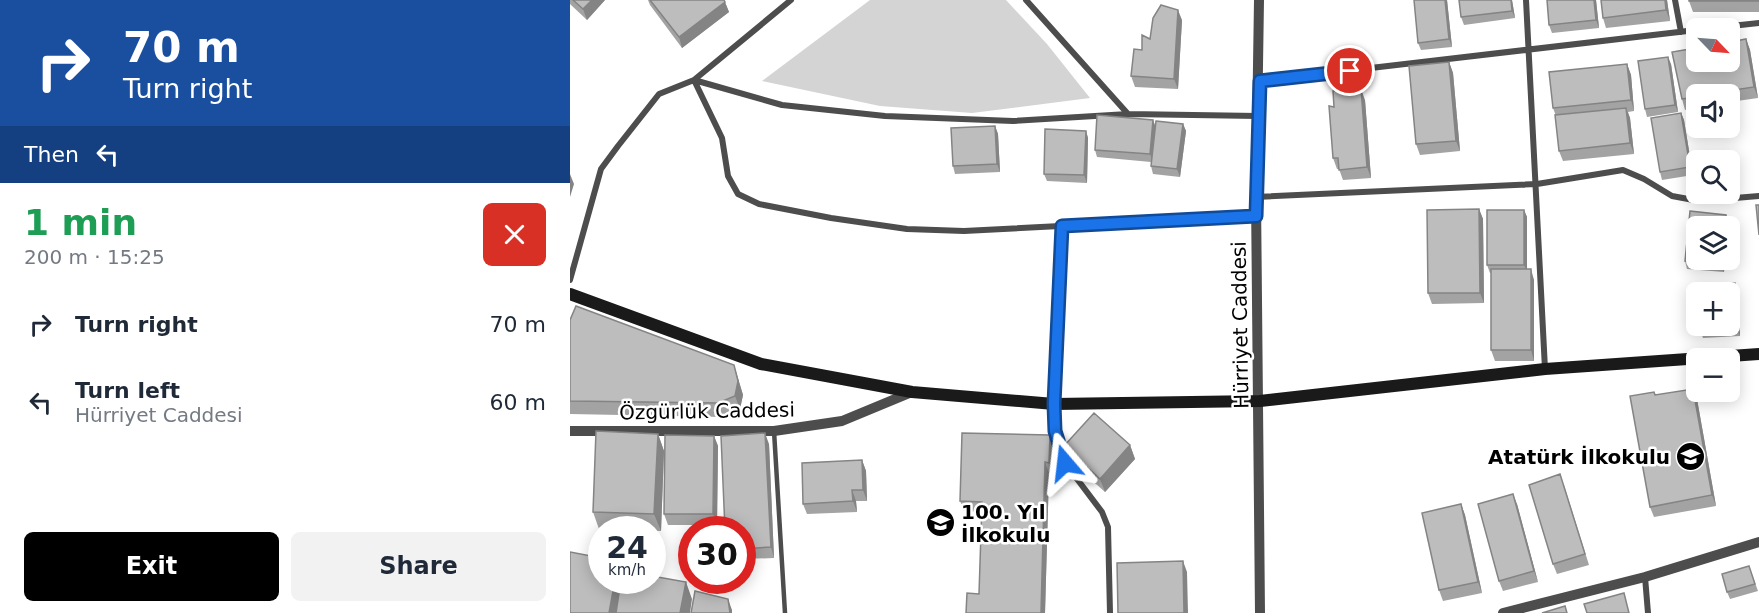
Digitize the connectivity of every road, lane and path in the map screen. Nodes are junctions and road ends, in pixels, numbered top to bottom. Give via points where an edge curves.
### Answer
1 (791, 0) edge
2 (1026, 0) edge
3 (1259, 0) edge
4 (1526, 0) edge
5 (1675, 0) edge
6 (1759, 23) edge
7 (1740, 25) edge
8 (1686, 31) edge
9 (1681, 32) junction
10 (1530, 50) junction
11 (694, 80) junction
12 (1260, 81) junction
13 (1128, 114) junction
14 (1258, 116) junction
15 (1536, 184) junction
16 (1759, 196) edge
17 (1256, 197) junction
18 (1256, 216) junction
19 (1062, 226) junction
20 (570, 280) edge
21 (570, 294) edge
22 (1759, 354) edge
23 (1545, 369) junction
24 (912, 392) junction
25 (1260, 401) junction
26 (1054, 404) junction
27 (570, 431) edge
28 (774, 431) junction
29 (1759, 542) edge
30 (1645, 577) junction
31 (785, 613) edge
32 (1110, 613) edge
33 (1260, 613) edge
34 (1503, 613) edge
35 (1648, 613) edge

1 - 11 street
2 - 13 street
3 - 12 street, Hürriyet Caddesi
4 - 10 street
5 - 9 street
6 - 7 street
8 - 9 street
9 - 10 street
10 - 12 street
10 - 15 street
11 - 13 street via 782,105 885,116 1013,122
11 - 19 street via 722,138 728,176 738,194 759,204 906,229 964,231
11 - 20 street via 659,94 601,169
12 - 14 street, Hürriyet Caddesi
13 - 14 street
14 - 17 street, Hürriyet Caddesi
15 - 16 street via 1623,170 1672,196 1700,201
15 - 17 street
15 - 23 street
17 - 18 street, Hürriyet Caddesi
18 - 19 street
18 - 25 street, Hürriyet Caddesi
19 - 26 lane
21 - 24 main road via 580,303 761,364
22 - 23 main road
23 - 25 main road
24 - 26 main road
24 - 28 street, Özgürlük Caddesi via 842,421
25 - 26 main road
25 - 33 street, Hürriyet Caddesi
26 - 32 street via 1055,431 1065,463 1102,512 1108,528
27 - 28 street, Özgürlük Caddesi
28 - 31 lane
29 - 30 street
30 - 34 street
30 - 35 street

